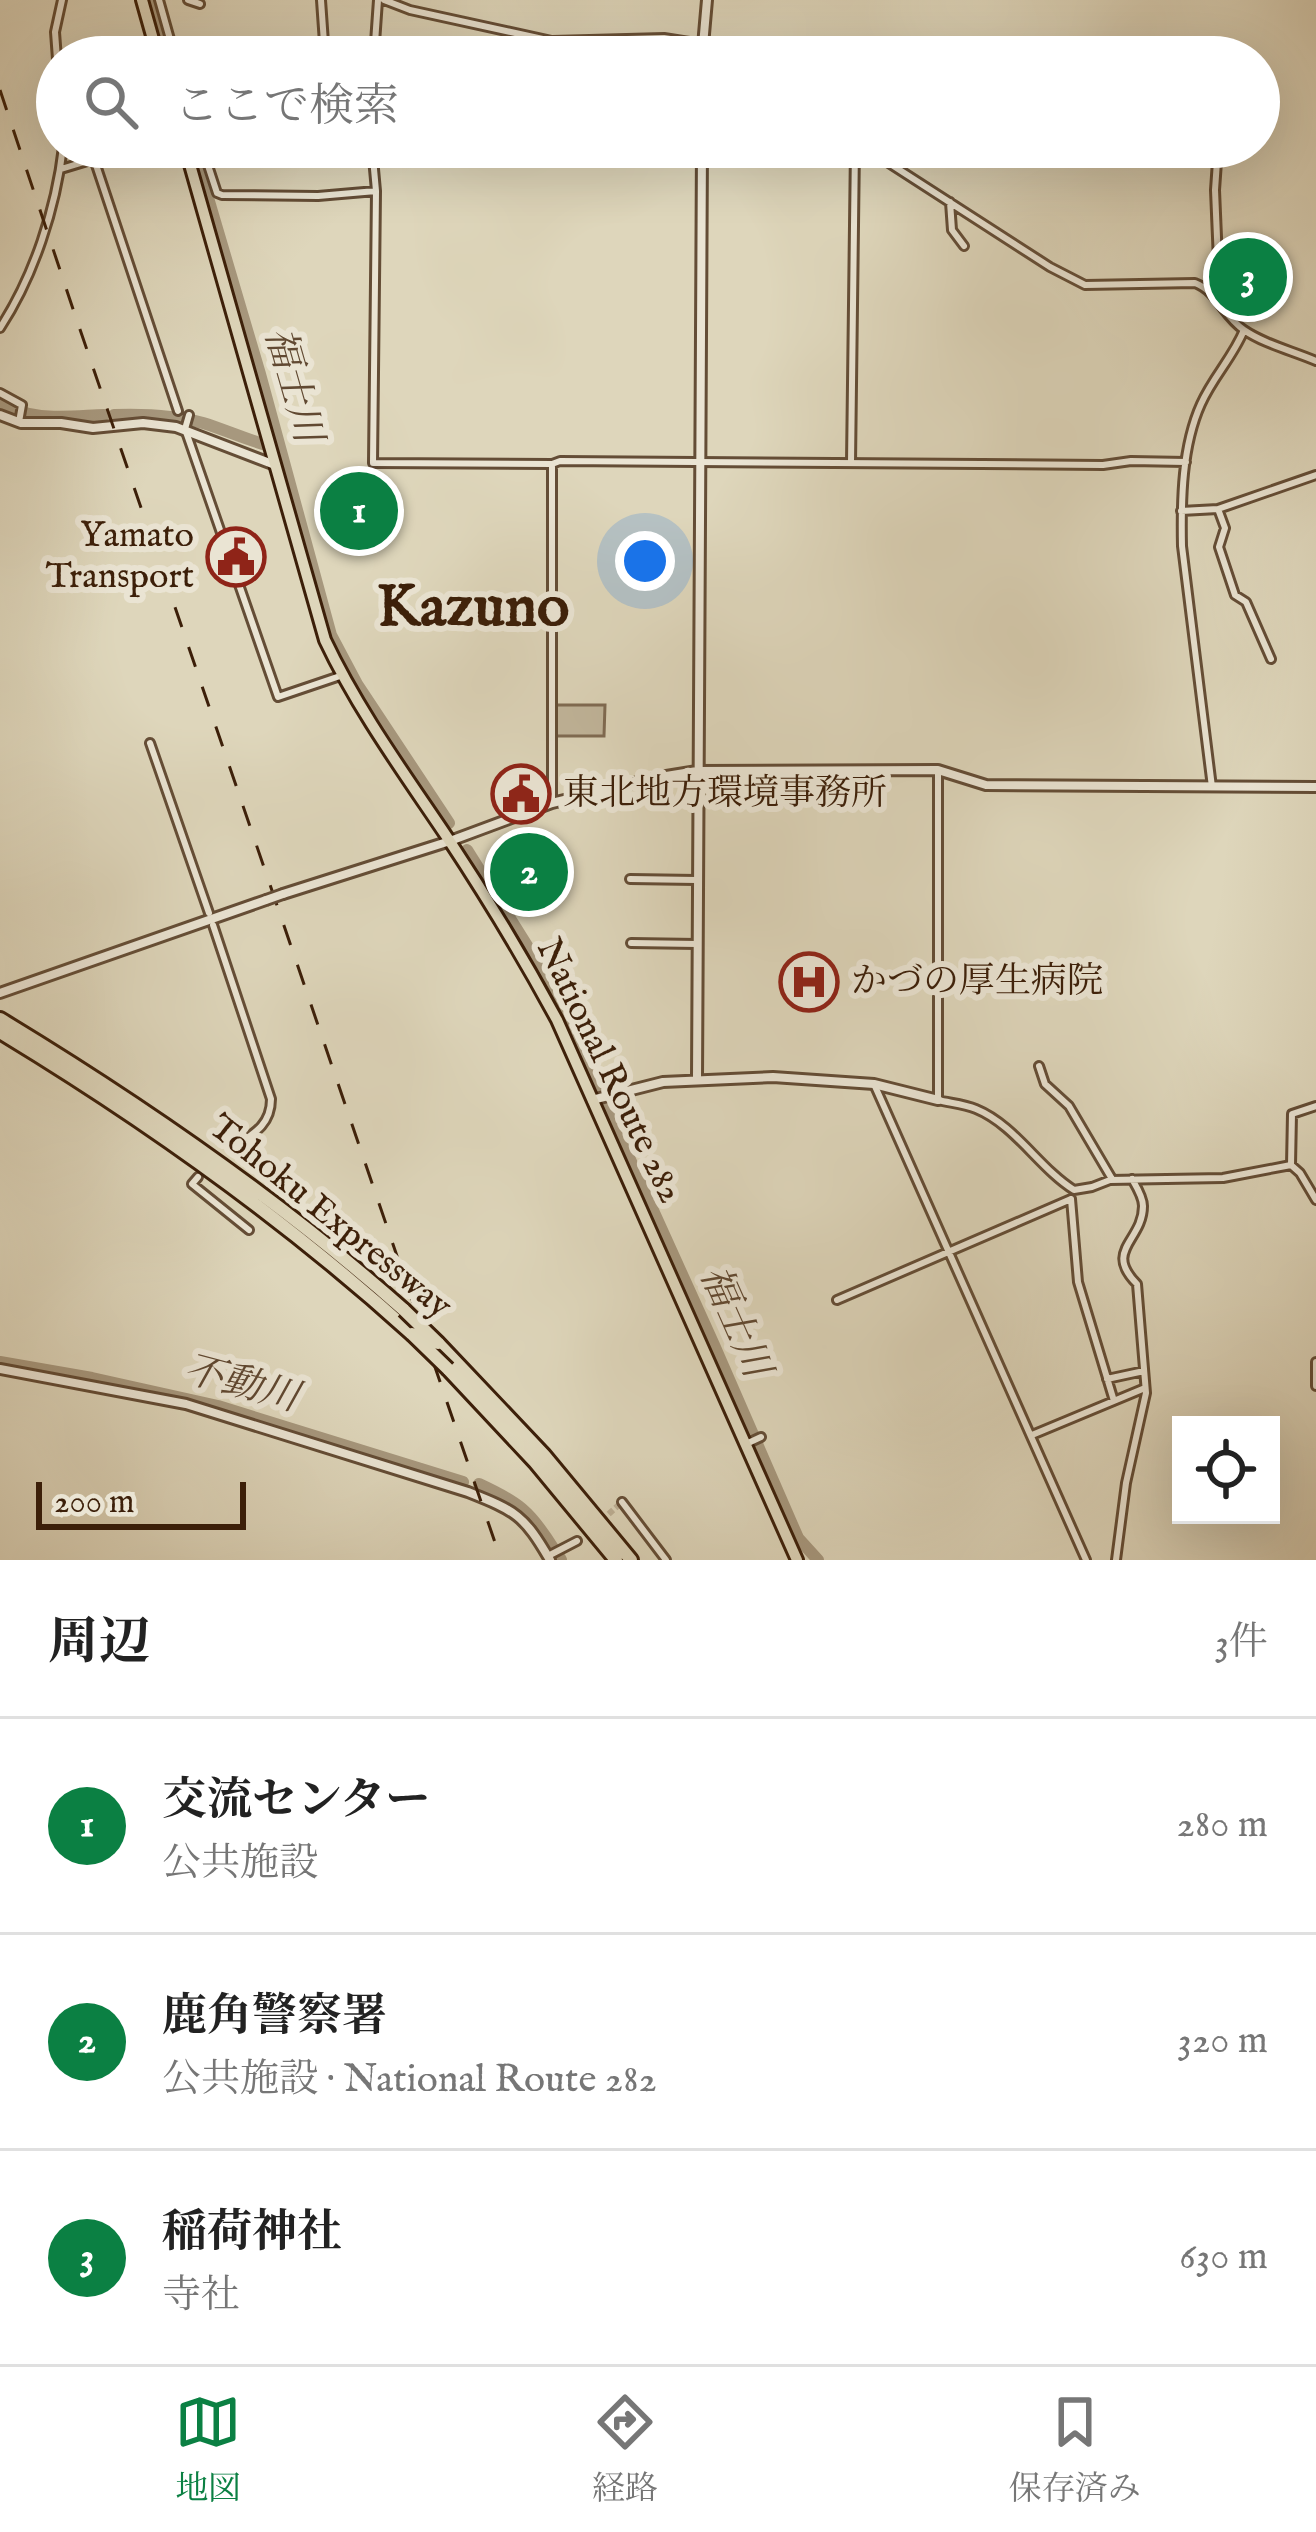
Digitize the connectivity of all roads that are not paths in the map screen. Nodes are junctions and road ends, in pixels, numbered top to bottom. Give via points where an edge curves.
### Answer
1 (62, 0) edge
2 (142, 0) edge
3 (159, 0) edge
4 (188, 0) edge
5 (321, 0) edge
6 (381, 0) edge
7 (707, 0) edge
8 (200, 4) dead end
9 (55, 36) edge
10 (152, 36) edge
11 (169, 36) edge
12 (324, 36) edge
13 (377, 36) edge
14 (529, 36) edge
15 (703, 36) edge
16 (64, 168) edge
17 (97, 168) edge
18 (191, 168) edge
19 (209, 168) edge
20 (374, 168) edge
21 (702, 168) edge
22 (855, 168) edge
23 (897, 168) edge
24 (1217, 168) edge
25 (61, 169) joint
26 (376, 191) junction
27 (950, 202) junction
28 (964, 246) dead end
29 (1211, 291) junction
30 (0, 328) edge
31 (1244, 331) junction
32 (1316, 361) edge
33 (0, 393) edge
34 (178, 411) dead end
35 (0, 415) edge
36 (189, 415) dead end
37 (19, 422) junction
38 (186, 428) junction
39 (274, 462) junction
40 (1186, 462) junction
41 (699, 463) junction
42 (851, 463) junction
43 (552, 464) junction
44 (1316, 475) edge
45 (1218, 509) junction
46 (1181, 511) junction
47 (1271, 659) dead end
48 (344, 675) junction
49 (150, 743) dead end
50 (938, 770) junction
51 (697, 772) junction
52 (1212, 787) junction
53 (1316, 788) edge
54 (552, 802) junction
55 (450, 841) junction
56 (629, 880) dead end
57 (696, 880) junction
58 (209, 914) dead end
59 (213, 925) dead end
60 (632, 943) dead end
61 (697, 944) junction
62 (0, 993) edge
63 (0, 1019) edge
64 (0, 1032) edge
65 (1039, 1066) dead end
66 (697, 1078) junction
67 (874, 1084) junction
68 (592, 1100) junction
69 (938, 1100) junction
70 (1316, 1106) edge
71 (235, 1146) dead end
72 (1291, 1165) junction
73 (198, 1177) dead end
74 (1132, 1179) junction
75 (1112, 1180) junction
76 (1315, 1194) edge
77 (1072, 1195) junction
78 (249, 1230) dead end
79 (949, 1253) junction
80 (838, 1300) dead end
81 (1316, 1362) edge
82 (0, 1369) edge
83 (1144, 1371) junction
84 (1107, 1378) junction
85 (1316, 1386) edge
86 (1145, 1388) junction
87 (1114, 1400) junction
88 (1031, 1436) junction
89 (761, 1437) dead end
90 (746, 1444) junction
91 (622, 1502) dead end
92 (577, 1541) dead end
93 (549, 1558) edge
94 (616, 1560) edge
95 (631, 1560) edge
96 (666, 1560) edge
97 (797, 1560) edge
98 (1086, 1560) edge
99 (1116, 1560) edge

1 - 9 street
2 - 10 highway
3 - 11 street
4 - 8 street
5 - 12 street
6 - 13 street
6 - 14 street
7 - 15 street
16 - 25 street
17 - 34 street
18 - 39 highway, National Route 282
19 - 26 street via 222,195
20 - 26 street
21 - 41 street
22 - 42 street
23 - 27 street
24 - 29 street
25 - 30 street via 28,274
26 - 43 street via 373,463
27 - 28 street via 952,230
27 - 29 street via 1085,285 1183,281
29 - 31 street
31 - 32 street
31 - 40 street via 1198,409
33 - 37 street via 22,405
35 - 37 street
36 - 38 street
37 - 38 street
38 - 39 street
38 - 48 street via 278,697
39 - 48 highway, National Route 282 via 317,617
40 - 42 street
40 - 46 street
41 - 42 street
41 - 43 street
41 - 51 street
43 - 54 street
44 - 45 street
45 - 46 street
45 - 47 street via 1225,528 1219,547 1235,595 1246,602
46 - 52 street
48 - 55 highway, National Route 282
49 - 58 street
50 - 51 street
50 - 52 street via 986,785
50 - 69 street
51 - 54 street
51 - 57 street
52 - 53 street
54 - 55 street
55 - 62 street, bridge
55 - 68 highway, National Route 282 via 532,973
56 - 57 street
57 - 61 street
59 - 71 street via 271,1099 271,1114
60 - 61 street
61 - 66 street
63 - 95 highway, Tohoku Expressway, bridge via 271,1199 404,1310 544,1454
64 - 94 highway, Tohoku Expressway, bridge via 263,1208 352,1280 535,1462
65 - 75 street
66 - 67 street
66 - 68 street
67 - 69 street
67 - 79 street
68 - 90 highway, National Route 282
69 - 77 street via 990,1117
70 - 72 street via 1292,1114
72 - 74 street via 1223,1178
72 - 76 street
73 - 78 street via 192,1184
74 - 75 street
74 - 83 street via 1143,1206 1122,1258 1137,1284
75 - 77 street
77 - 79 street
77 - 84 street via 1078,1282
79 - 80 street
79 - 88 street
81 - 85 street
82 - 93 street via 185,1404 468,1492 525,1520
83 - 84 street
83 - 86 street
84 - 87 street
86 - 87 street
86 - 99 street
87 - 88 street
88 - 98 street
89 - 90 street
90 - 97 highway, National Route 282
91 - 96 street
92 - 93 street

